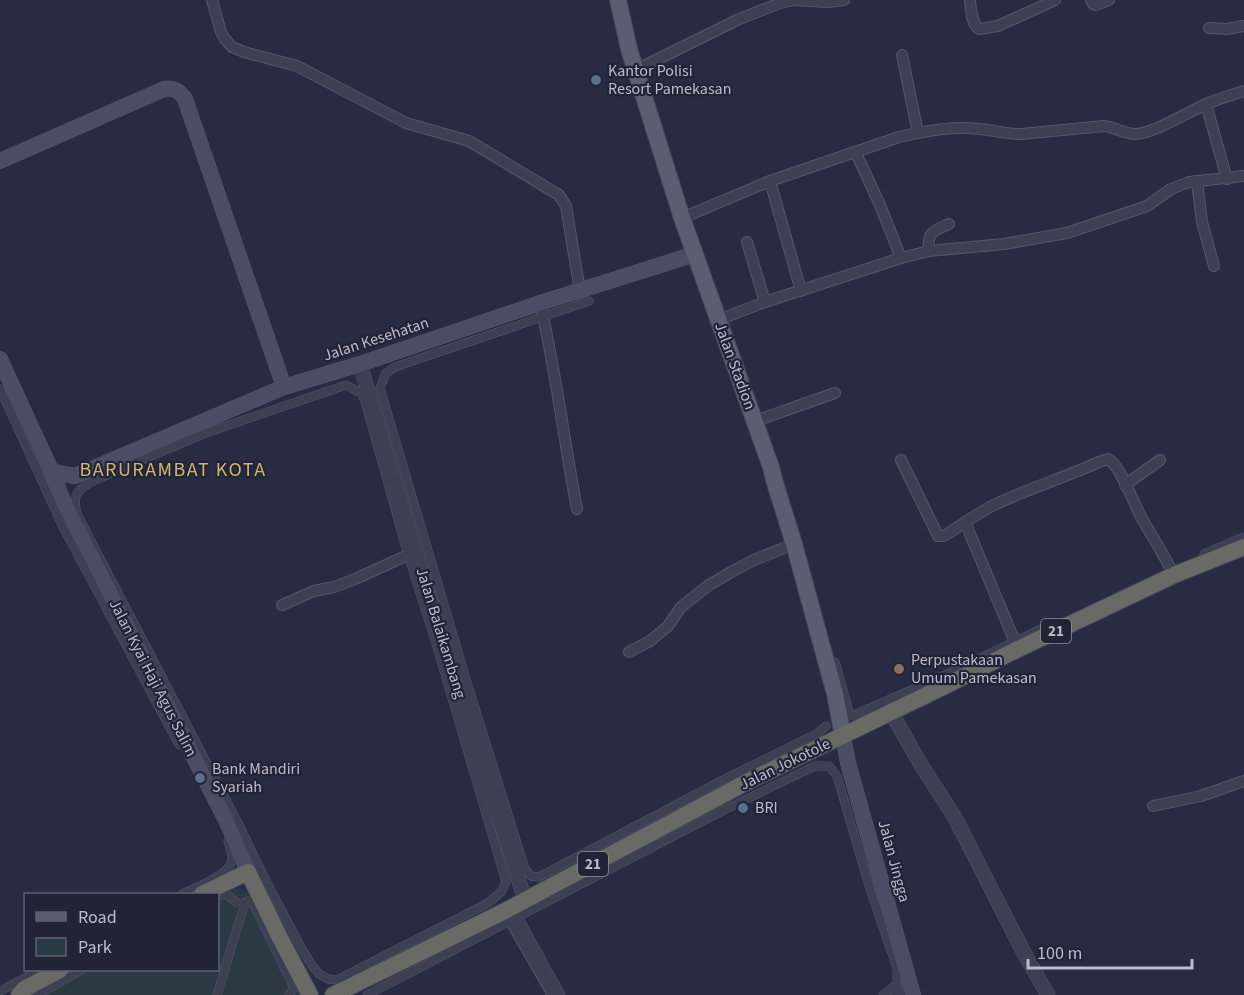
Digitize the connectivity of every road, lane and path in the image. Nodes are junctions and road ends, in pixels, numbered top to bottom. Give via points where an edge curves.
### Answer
1 (212, 0) edge
2 (618, 0) edge
3 (844, 0) edge
4 (970, 0) edge
5 (1055, 0) edge
6 (1090, 0) edge
7 (1109, 0) edge
8 (1038, 3) edge
9 (1244, 26) edge
10 (1209, 28) dead end
11 (902, 55) dead end
12 (636, 70) junction
13 (1244, 91) edge
14 (1206, 104) junction
15 (918, 133) junction
16 (856, 153) junction
17 (0, 161) edge
18 (1244, 176) edge
19 (1227, 179) junction
20 (770, 181) junction
21 (1197, 181) junction
22 (682, 218) junction
23 (949, 224) dead end
24 (747, 242) dead end
25 (929, 252) junction
26 (695, 254) junction
27 (901, 258) junction
28 (1214, 266) dead end
29 (590, 291) junction
30 (801, 291) junction
31 (765, 302) junction
32 (542, 310) junction
33 (718, 320) junction
34 (0, 359) edge
35 (360, 364) junction
36 (284, 387) junction
37 (0, 389) edge
38 (835, 393) dead end
39 (759, 420) junction
40 (901, 460) dead end
41 (1160, 460) dead end
42 (51, 470) junction
43 (75, 476) junction
44 (1125, 485) junction
45 (63, 501) junction
46 (577, 509) dead end
47 (965, 522) junction
48 (1244, 537) edge
49 (794, 544) junction
50 (1244, 547) edge
51 (412, 554) junction
52 (1173, 572) junction
53 (282, 604) dead end
54 (1016, 645) junction
55 (629, 652) dead end
56 (891, 712) junction
57 (826, 726) dead end
58 (848, 733) junction
59 (1244, 782) edge
60 (1153, 806) dead end
61 (248, 872) junction
62 (184, 893) edge
63 (204, 893) edge
64 (219, 896) edge
65 (525, 900) junction
66 (236, 902) dead end
67 (511, 916) junction
68 (36, 971) edge
69 (57, 971) edge
70 (76, 971) edge
71 (0, 991) edge
72 (911, 991) edge
73 (23, 993) edge
74 (217, 995) edge
75 (289, 995) edge
76 (310, 995) edge
77 (333, 995) edge
78 (367, 995) edge
79 (553, 995) edge
80 (561, 995) edge
81 (883, 995) edge
82 (896, 995) edge
83 (1048, 995) edge

1 - 29 street via 221,32 232,46 297,66 406,123 469,141 559,195 566,206
2 - 12 main road, Jalan Stadion
3 - 12 street via 780,3
4 - 8 street via 973,22 979,29 998,26
5 - 8 street
6 - 7 street via 1096,5
9 - 10 street
11 - 15 street
12 - 22 main road, Jalan Stadion
13 - 14 street
14 - 15 street via 1139,134 1104,126 1021,134 970,128
14 - 19 street
15 - 16 street
16 - 20 street
16 - 27 street
17 - 36 main road via 164,89 180,92
18 - 19 street
19 - 21 street
20 - 22 street
20 - 30 street
21 - 25 street via 1172,189 1147,206 1066,233
21 - 28 street via 1202,222
22 - 26 main road, Jalan Stadion
23 - 25 street via 929,236
24 - 31 street
25 - 27 street
26 - 29 main road, Jalan Kesehatan
26 - 33 main road, Jalan Stadion
27 - 30 street
29 - 32 main road, Jalan Kesehatan
30 - 31 street
31 - 33 street
32 - 35 main road, Jalan Kesehatan
32 - 46 street
32 - 57 street via 394,367 386,373 380,388 525,868 531,876 539,877
33 - 39 main road, Jalan Stadion
34 - 42 main road, Jalan Kyai Haji Agus Salim
35 - 36 main road, Jalan Kesehatan
35 - 51 street, Jalan Balaikambang
36 - 43 main road, Jalan Kesehatan
37 - 62 street via 63,527 226,834 230,867
38 - 39 street
39 - 49 main road, Jalan Stadion
39 - 54 street via 850,715
40 - 47 street via 938,536
41 - 44 street
42 - 43 main road
42 - 45 main road, Jalan Kyai Haji Agus Salim
43 - 45 main road
44 - 47 street via 1108,459 992,506
44 - 52 street
45 - 61 main road, Jalan Kyai Haji Agus Salim via 226,820
47 - 54 street
48 - 52 street
49 - 55 street via 709,585 681,607 668,626
49 - 58 main road, Jalan Stadion
50 - 52 highway, Jalan Jokotole / 21
51 - 51 street via 365,401 361,393 346,385 203,434 97,479 82,486 74,505 292,931 313,967 328,979 337,980 488,903 506,882
51 - 53 street
51 - 65 street, Jalan Balaikambang
52 - 54 highway, Jalan Jokotole / 21
54 - 56 highway, Jalan Jokotole / 21 via 950,684
56 - 58 highway, Jalan Jokotole / 21
56 - 83 street via 954,816
58 - 65 highway, Jalan Jokotole / 21
58 - 72 main road, Jalan Jingga via 848,763
59 - 60 street
61 - 63 highway
61 - 76 highway, Jalan Kyai Haji Agus Salim
64 - 66 street via 226,894
65 - 67 highway, Jalan Jokotole / 21
67 - 77 highway, Jalan Jokotole / 21
67 - 78 street
67 - 79 street
67 - 80 street
67 - 81 street via 776,784 815,766 830,766 837,776 897,968 897,984
68 - 71 street
69 - 73 highway
70 - 73 street
72 - 82 street
74 - 75 street via 245,902 249,901 294,988

